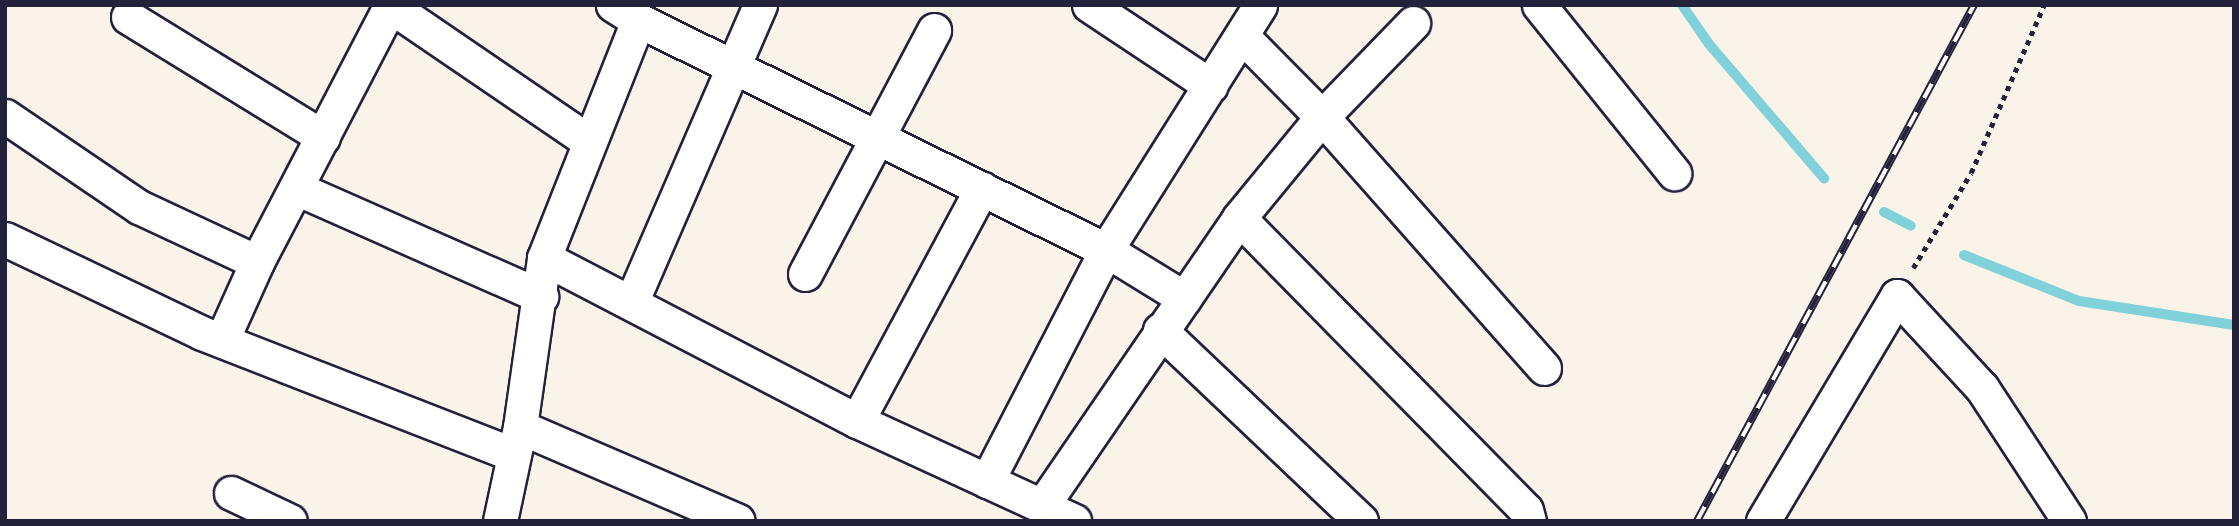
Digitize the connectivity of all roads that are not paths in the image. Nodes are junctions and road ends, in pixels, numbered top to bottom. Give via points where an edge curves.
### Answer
1 (760, 5) edge
2 (1260, 5) edge
3 (1539, 5) edge
4 (389, 6) edge
5 (1107, 10) edge
6 (623, 12) edge
7 (128, 17) dead end
8 (1413, 23) dead end
9 (934, 30) dead end
10 (1242, 36) junction
11 (731, 66) junction
12 (1211, 86) junction
13 (5, 116) edge
14 (1322, 117) junction
15 (875, 136) junction
16 (323, 137) junction
17 (588, 141) junction
18 (1674, 173) dead end
19 (982, 188) junction
20 (298, 189) junction
21 (1239, 218) junction
22 (5, 239) edge
23 (1105, 250) junction
24 (544, 258) junction
25 (257, 262) junction
26 (805, 274) dead end
27 (541, 296) junction
28 (1184, 298) junction
29 (631, 303) junction
30 (1160, 330) junction
31 (222, 340) junction
32 (1544, 368) dead end
33 (857, 421) junction
34 (517, 441) junction
35 (987, 481) junction
36 (231, 493) dead end
37 (1042, 506) junction
38 (290, 521) edge
39 (500, 521) edge
40 (738, 521) edge
41 (1074, 521) edge
42 (1361, 521) edge
43 (1529, 521) edge
44 (1763, 521) edge
45 (2069, 521) edge

1 - 11 street
2 - 10 street
3 - 18 street
4 - 16 street
4 - 17 street
5 - 12 street
6 - 11 street
6 - 17 street via 634,32
7 - 16 street
8 - 14 street
9 - 15 street
10 - 12 street
10 - 14 street
11 - 15 street
11 - 29 street
12 - 23 street
13 - 25 street via 139,207
14 - 21 street
14 - 32 street
15 - 19 street
15 - 26 street
16 - 20 street
17 - 24 street
19 - 23 street
19 - 33 street
20 - 25 street
20 - 27 street
21 - 28 street
21 - 43 street via 1525,510
22 - 31 street
23 - 28 street
23 - 35 street
24 - 27 street
24 - 29 street
25 - 31 street
27 - 34 street
28 - 30 street
29 - 33 street
30 - 37 street
30 - 42 street
31 - 34 street
33 - 35 street
34 - 39 street
34 - 40 street
35 - 37 street
36 - 38 street
37 - 41 street
44 - 45 street via 1897,296 1982,388

